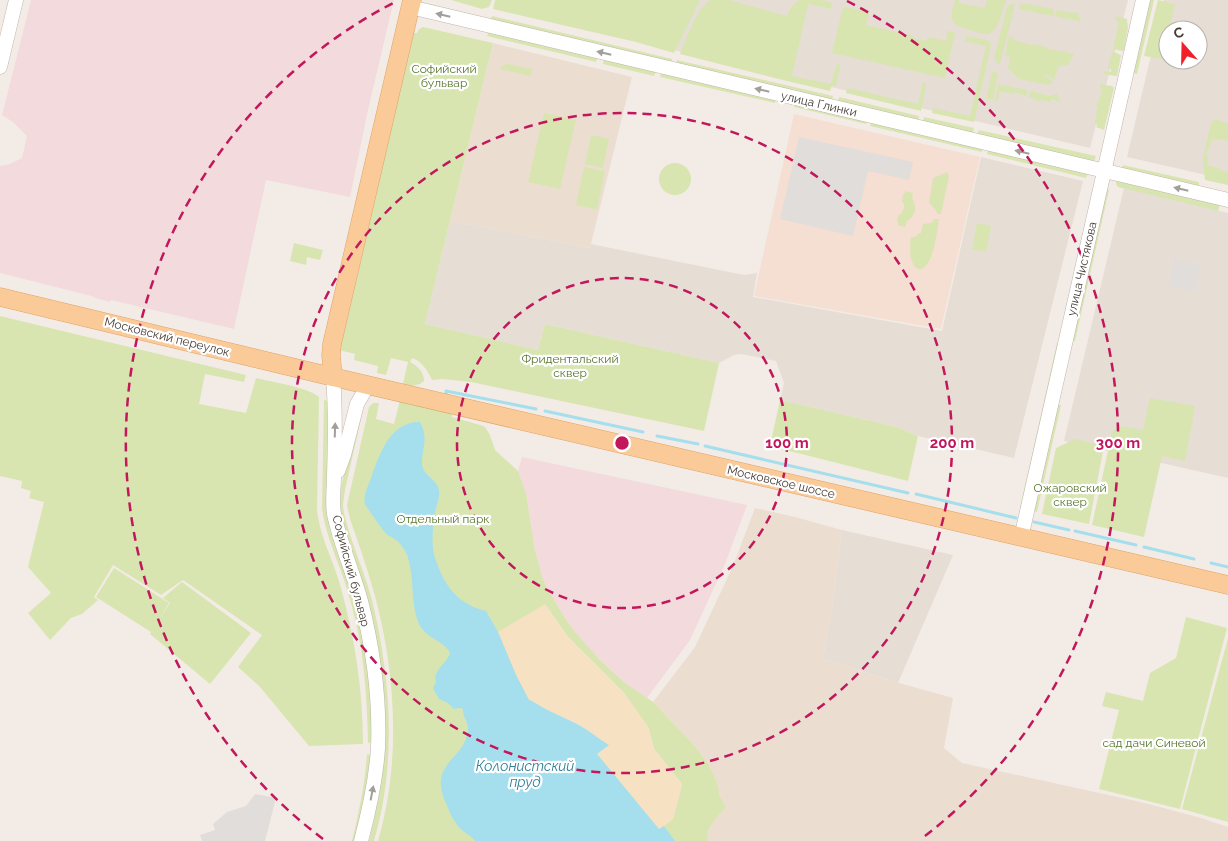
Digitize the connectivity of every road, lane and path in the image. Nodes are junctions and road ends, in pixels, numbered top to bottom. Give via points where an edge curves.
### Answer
1 (16, 0) edge
2 (1143, 0) edge
3 (411, 4) edge
4 (0, 67) edge
5 (1104, 171) junction
6 (1228, 200) edge
7 (0, 297) edge
8 (333, 377) junction
9 (368, 385) junction
10 (334, 479) junction
11 (1022, 538) junction
12 (1228, 585) edge
13 (361, 841) edge

1 - 4 street
2 - 5 street, улица Чистякова
5 -> 3 street, улица Глинки
3 - 8 main road, Софийский бульвар via 332,344
6 -> 5 street, улица Глинки
5 - 11 street, улица Чистякова
7 - 8 main road, Московский переулок
8 - 9 main road, Московское шоссе
10 -> 8 street, Софийский бульвар via 336,410
9 - 10 street, Софийский бульвар via 357,404 344,455
9 - 11 main road, Московское шоссе
13 -> 10 street, Софийский бульвар via 374,782 378,712 365,619 334,512
11 - 12 main road, Московское шоссе

